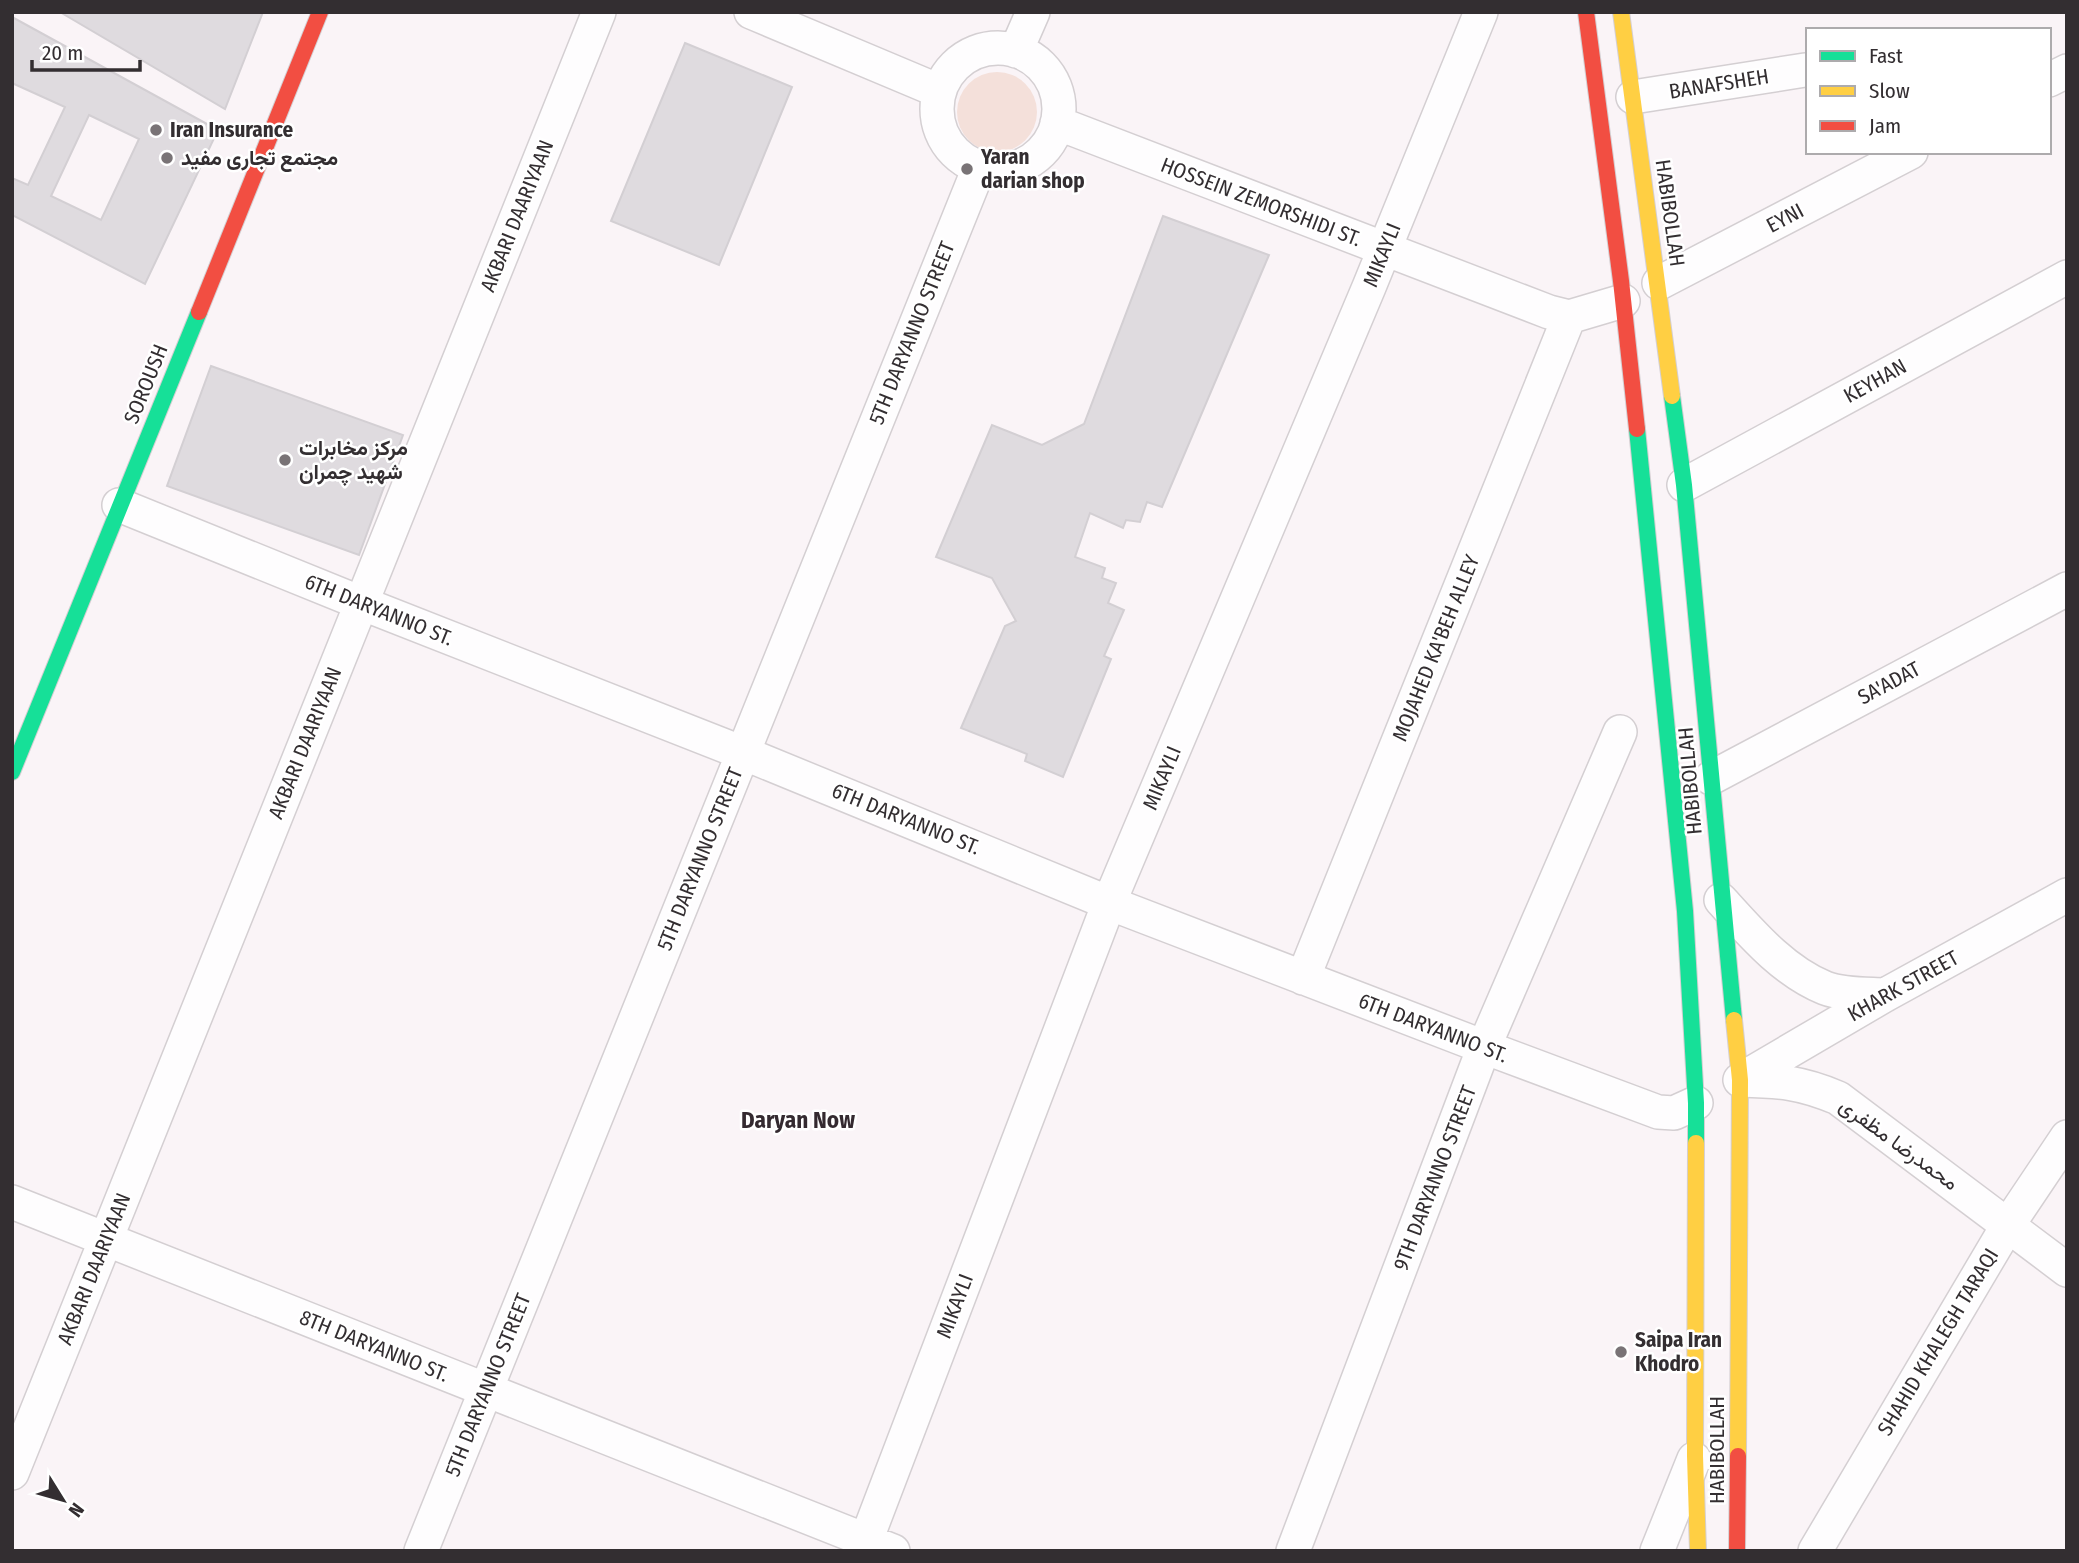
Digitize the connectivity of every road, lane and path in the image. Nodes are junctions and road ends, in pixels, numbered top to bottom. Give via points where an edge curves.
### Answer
1 (320, 12) edge
2 (599, 12) edge
3 (751, 12) edge
4 (1033, 12) edge
5 (1481, 12) edge
6 (1586, 12) edge
7 (1622, 12) edge
8 (1016, 51) junction
9 (1805, 70) dead end
10 (2067, 71) edge
11 (2051, 79) edge
12 (939, 91) junction
13 (1633, 97) junction
14 (1057, 124) junction
15 (1906, 154) edge
16 (979, 168) junction
17 (1385, 249) junction
18 (2065, 283) edge
19 (1645, 291) junction
20 (1569, 317) junction
21 (1684, 485) junction
22 (119, 505) junction
23 (2067, 589) edge
24 (361, 603) junction
25 (1620, 732) dead end
26 (743, 753) junction
27 (14, 762) edge
28 (1711, 778) junction
29 (2067, 895) edge
30 (1721, 900) junction
31 (1109, 902) junction
32 (1303, 978) junction
33 (1885, 995) junction
34 (1484, 1048) junction
35 (1735, 1083) junction
36 (1701, 1100) junction
37 (2067, 1137) edge
38 (12, 1202) edge
39 (2007, 1225) junction
40 (106, 1240) junction
41 (2067, 1270) edge
42 (486, 1390) junction
43 (1695, 1456) junction
44 (12, 1473) edge
45 (873, 1547) edge
46 (421, 1551) edge
47 (1293, 1551) edge
48 (1657, 1551) edge
49 (1698, 1551) edge
50 (1737, 1551) edge
51 (1815, 1551) edge

1 - 22 main road, SOROUSH
2 - 24 street, AKBARI DAARIYAAN
3 - 12 street
4 - 8 street
5 - 17 street, MIKAYLI
6 - 19 main road, HABIBOLLAH
7 - 13 main road, HABIBOLLAH
8 - 12 street via 978,51 948,74
8 - 14 street via 1046,71 1055,87
9 - 13 street, BANAFSHEH
10 - 11 street
12 - 16 street via 936,110 948,146
13 - 19 main road, HABIBOLLAH
14 - 16 street via 1036,157 999,171
14 - 17 street, HOSSEIN ZEMORSHIDI ST.
15 - 19 street, EYNI
16 - 26 street, 5TH DARYANNO STREET
17 - 20 street, HOSSEIN ZEMORSHIDI ST.
17 - 31 street, MIKAYLI
18 - 21 street, KEYHAN
19 - 20 street
19 - 21 main road, HABIBOLLAH
19 - 36 main road, HABIBOLLAH via 1677,818
20 - 32 street, MOJAHED KA'BEH ALLEY
21 - 28 main road, HABIBOLLAH
22 - 24 street, 6TH DARYANNO ST.
22 - 27 main road, SOROUSH
23 - 28 street, SA'ADAT
24 - 26 street, 6TH DARYANNO ST.
24 - 40 street, AKBARI DAARIYAAN
25 - 34 street, 9TH DARYANNO STREET
26 - 31 street, 6TH DARYANNO ST.
26 - 42 street, 5TH DARYANNO STREET
28 - 30 main road, HABIBOLLAH
29 - 33 street, KHARK STREET
30 - 33 street via 1762,943 1804,976 1827,989
30 - 35 main road, HABIBOLLAH
31 - 32 street, 6TH DARYANNO ST.
31 - 45 street, MIKAYLI
32 - 34 street, 6TH DARYANNO ST.
33 - 35 street, KHARK STREET
34 - 36 street, 6TH DARYANNO ST. via 1648,1109 1674,1113
34 - 47 street, 9TH DARYANNO STREET
35 - 39 street, محمدرضا مظفری via 1786,1082 1838,1098
35 - 50 main road, HABIBOLLAH
36 - 43 main road, HABIBOLLAH
37 - 39 street, SHAHID KHALEGH TARAQI
38 - 40 street, 8TH DARYANNO ST.
39 - 41 street, محمدرضا مظفری
39 - 51 street, SHAHID KHALEGH TARAQI
40 - 42 street, 8TH DARYANNO ST.
40 - 44 street, AKBARI DAARIYAAN
42 - 45 street, 8TH DARYANNO ST.
42 - 46 street, 5TH DARYANNO STREET
43 - 48 street
43 - 49 main road, HABIBOLLAH

